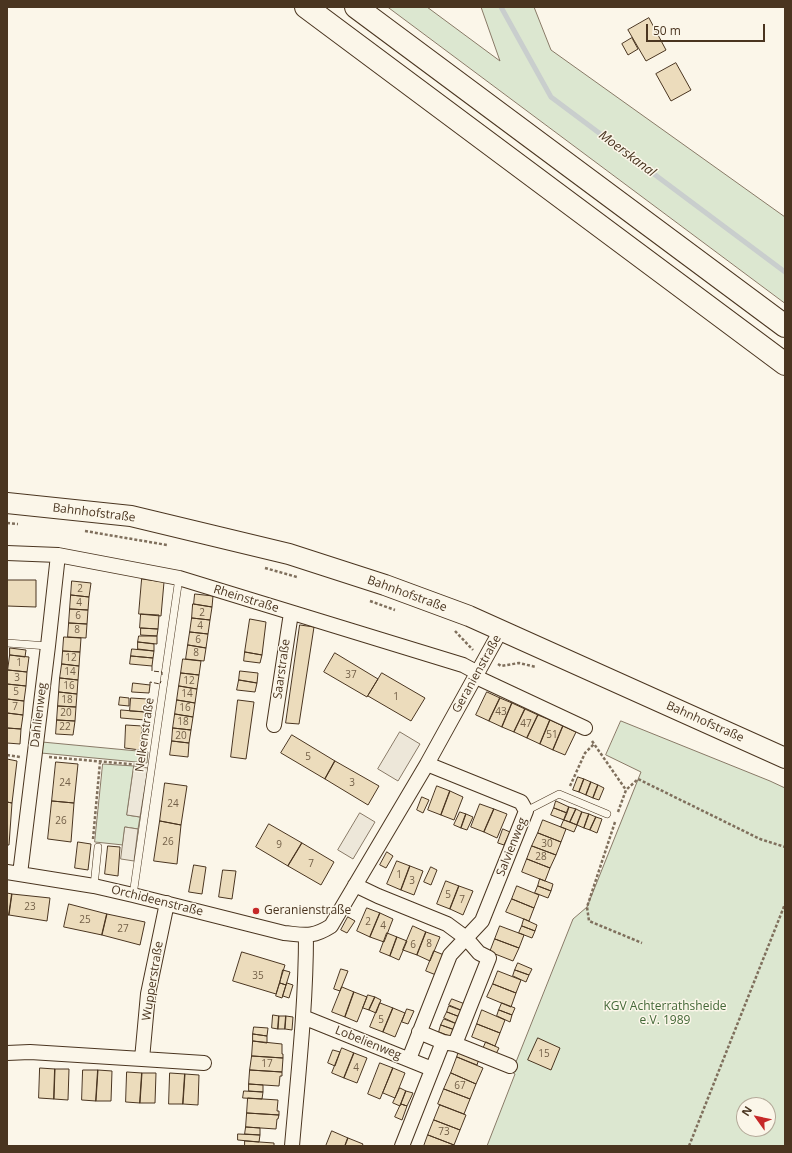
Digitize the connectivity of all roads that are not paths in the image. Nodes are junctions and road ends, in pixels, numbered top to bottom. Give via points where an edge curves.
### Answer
1 (306, 7) edge
2 (356, 7) edge
3 (785, 326) edge
4 (785, 364) edge
5 (7, 503) edge
6 (7, 553) edge
7 (58, 555) junction
8 (179, 578) junction
9 (291, 613) junction
10 (501, 630) junction
11 (7, 643) edge
12 (48, 646) junction
13 (477, 675) junction
14 (274, 725) dead end
15 (585, 728) road end
16 (785, 758) edge
17 (427, 764) junction
18 (526, 811) junction
19 (607, 814) dead end
20 (98, 847) road end
21 (13, 873) edge
22 (355, 885) junction
23 (94, 886) junction
24 (133, 895) junction
25 (167, 903) junction
26 (306, 935) junction
27 (466, 938) junction
28 (303, 1017) junction
29 (419, 1032) junction
30 (449, 1043) junction
31 (7, 1053) edge
32 (142, 1059) junction
33 (409, 1059) junction
34 (204, 1063) dead end
35 (510, 1066) dead end
36 (432, 1069) junction
37 (292, 1146) edge
38 (402, 1146) edge

1 - 4 highway
2 - 3 highway
5 - 10 main road, Bahnhofstraße via 131,516 289,554 385,585
6 - 7 street, Rheinstraße
7 - 8 street, Rheinstraße
7 - 12 street, Dahlienweg
8 - 9 street, Rheinstraße
8 - 24 lane, Nelkenstraße
9 - 13 street, Rheinstraße via 463,665
9 - 14 street, Saarstraße
10 - 13 street, Geranienstraße
10 - 16 main road, Bahnhofstraße
11 - 12 lane
12 - 21 street, Dahlienweg via 34,756
13 - 15 street, Rheinstraße
13 - 17 street, Geranienstraße
17 - 18 street, Salvienweg via 521,802
17 - 22 street, Geranienstraße
18 - 19 lane via 559,794
18 - 27 street, Salvienweg via 482,921
20 - 23 lane
21 - 23 street, Orchideenstraße
22 - 26 street, Geranienstraße via 331,926 319,933
22 - 27 street via 447,924
23 - 24 street, Orchideenstraße
24 - 25 street, Orchideenstraße
25 - 26 street, Orchideenstraße via 284,934
25 - 32 street, Wupperstraße via 148,994
26 - 28 street
27 - 29 street, Salvienweg via 450,955
27 - 30 street via 479,953 489,958
28 - 33 street, Lobelienweg
28 - 37 street
29 - 30 street
29 - 33 street, Salvienweg
30 - 35 street
30 - 36 street
31 - 32 street via 30,1052
32 - 34 street
33 - 36 street, Lobelienweg
36 - 38 street

